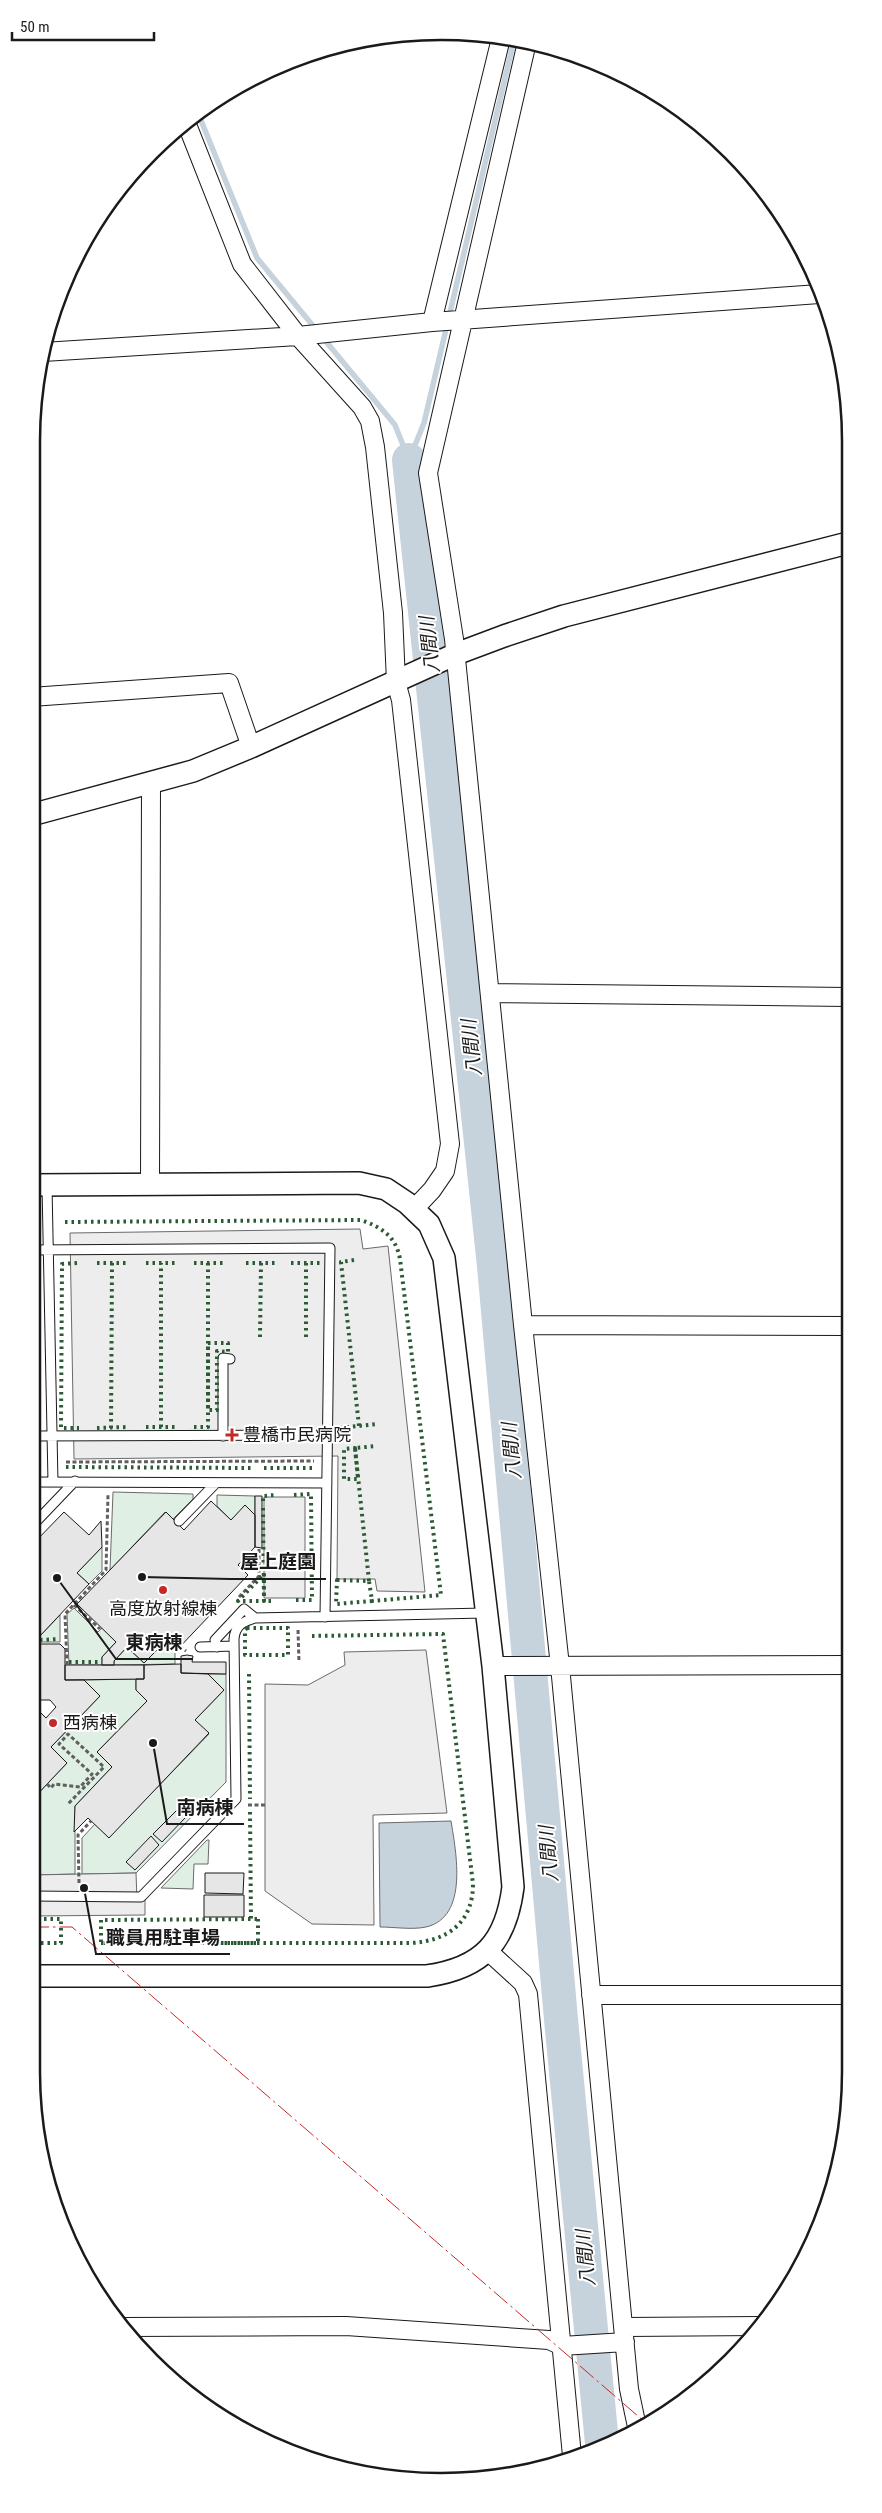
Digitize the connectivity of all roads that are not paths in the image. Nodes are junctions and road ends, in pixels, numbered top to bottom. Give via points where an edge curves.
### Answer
1 (499, 44) edge
2 (525, 49) edge
3 (189, 130) edge
4 (814, 294) edge
5 (464, 320) junction
6 (432, 322) junction
7 (298, 336) junction
8 (51, 352) edge
9 (842, 545) edge
10 (456, 654) junction
11 (400, 680) junction
12 (40, 696) edge
13 (251, 747) junction
14 (151, 782) junction
15 (40, 812) edge
16 (491, 993) junction
17 (842, 997) edge
18 (40, 1185) edge
19 (150, 1185) junction
20 (40, 1192) edge
21 (414, 1209) junction
22 (40, 1250) edge
23 (48, 1250) junction
24 (523, 1325) junction
25 (842, 1326) edge
26 (230, 1358) dead end
27 (328, 1435) junction
28 (40, 1436) edge
29 (52, 1436) junction
30 (223, 1436) junction
31 (75, 1481) junction
32 (40, 1482) edge
33 (53, 1482) junction
34 (216, 1483) junction
35 (327, 1483) junction
36 (40, 1517) edge
37 (179, 1521) dead end
38 (485, 1613) junction
39 (325, 1617) junction
40 (255, 1618) junction
41 (234, 1646) junction
42 (200, 1647) dead end
43 (217, 1647) junction
44 (842, 1665) edge
45 (499, 1666) junction
46 (555, 1666) junction
47 (40, 1896) edge
48 (488, 1951) junction
49 (40, 1976) edge
50 (591, 1995) junction
51 (842, 1995) edge
52 (132, 2327) edge
53 (750, 2327) edge
54 (625, 2334) junction
55 (562, 2346) junction
56 (636, 2422) edge
57 (572, 2451) edge

1 - 6 street
2 - 5 street
3 - 7 street via 242,264
4 - 5 street
5 - 6 street
5 - 10 street via 428,473
6 - 7 street
7 - 8 street
7 - 11 street via 362,407 370,421
9 - 10 street via 564,616
10 - 11 street
10 - 16 street
11 - 13 street
11 - 21 street via 450,1144 445,1171
12 - 13 street via 229,683
13 - 14 street via 194,771
14 - 15 street
14 - 19 street
16 - 17 street
16 - 24 street
18 - 19 street
19 - 21 street via 359,1183 386,1189
20 - 23 lane
21 - 38 street via 429,1224 444,1258
22 - 23 lane
23 - 27 lane via 330,1248
23 - 29 lane
24 - 25 street
24 - 46 street
26 - 30 lane via 223,1358
27 - 30 lane
27 - 35 lane
28 - 29 lane
29 - 30 lane
29 - 33 lane
31 - 33 lane
31 - 34 lane
31 - 36 lane
32 - 33 lane
34 - 35 lane
34 - 37 lane
35 - 39 lane
38 - 39 lane
38 - 45 street
39 - 40 lane
40 - 41 lane via 244,1621 235,1631
40 - 43 lane via 244,1609 216,1640
41 - 43 lane
41 - 47 lane via 236,1799 141,1897
42 - 43 lane
44 - 46 street
45 - 46 street
45 - 48 street via 513,1887 503,1932
46 - 50 street
48 - 49 street via 467,1966 427,1976
48 - 55 street via 523,1983 528,1994
50 - 51 street
50 - 54 street
52 - 55 street via 346,2326 549,2340
53 - 54 street
54 - 55 street
54 - 56 street via 629,2389
55 - 57 street

